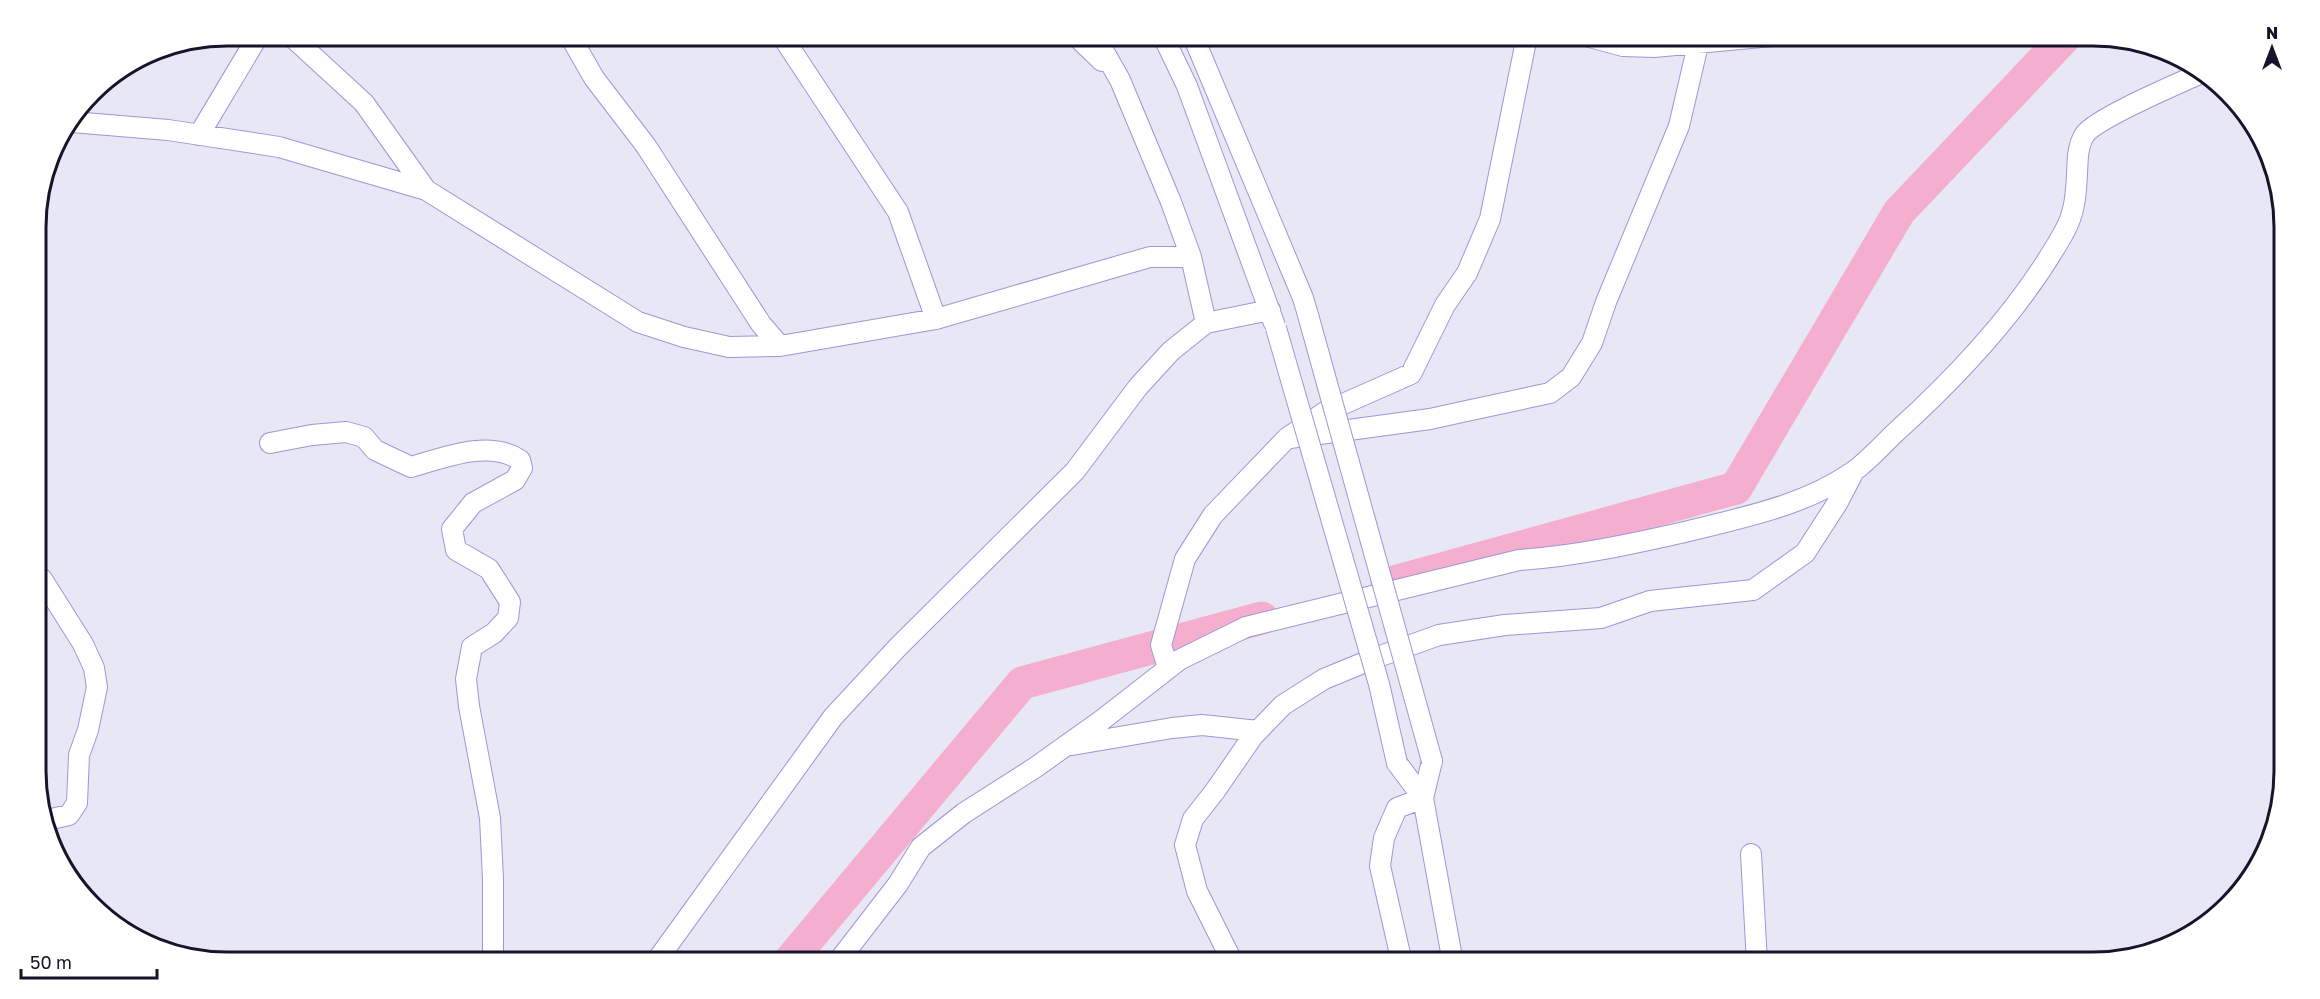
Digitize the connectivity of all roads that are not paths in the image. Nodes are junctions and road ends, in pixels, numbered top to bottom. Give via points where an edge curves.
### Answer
1 (1168, 46) edge
2 (1198, 46) edge
3 (1525, 46) edge
4 (1698, 46) edge
5 (251, 47) edge
6 (303, 47) edge
7 (576, 47) edge
8 (789, 47) edge
9 (1087, 47) edge
10 (1101, 47) edge
11 (2193, 77) edge
12 (1120, 80) junction
13 (80, 123) edge
14 (199, 135) junction
15 (426, 190) junction
16 (1191, 257) junction
17 (936, 319) junction
18 (1273, 319) junction
19 (1206, 323) junction
20 (780, 346) junction
21 (1287, 438) junction
22 (270, 443) dead end
23 (1854, 471) junction
24 (47, 587) edge
25 (1168, 668) junction
26 (1258, 731) junction
27 (1066, 746) junction
28 (1423, 798) junction
29 (53, 819) edge
30 (1751, 854) dead end
31 (493, 952) edge
32 (663, 952) edge
33 (845, 952) edge
34 (1228, 952) edge
35 (1400, 952) edge
36 (1451, 952) edge
37 (1755, 952) edge

1 - 18 street via 1187,86
2 - 28 street, bridge via 1303,298 1432,761
3 - 21 street via 1490,219 1467,273 1445,305 1411,374 1325,412
4 - 21 street via 1679,126 1592,343 1571,377 1550,393 1430,419
5 - 14 street
6 - 15 street via 364,104
7 - 20 street via 594,78 646,146 761,324
8 - 17 street via 898,212
9 - 12 street
10 - 12 street
11 - 23 street via 2104,120 2086,133 2078,155 2074,211 2006,319 1932,399
12 - 16 street
13 - 14 street
14 - 15 street via 279,147
15 - 20 street via 638,322 729,347
16 - 17 street via 1150,257
16 - 19 street
17 - 20 street
18 - 19 street
18 - 28 street, bridge via 1379,684 1397,763
19 - 32 street via 1171,351 1138,387 1074,471 833,717
21 - 25 street via 1213,515 1185,559 1161,645
22 - 31 street via 346,432 364,437 381,454 411,467 480,451 499,450 520,460 522,468 515,480 473,503 452,529 456,550 489,569 510,602 508,618 472,647 466,679 490,818
23 - 25 street via 1817,491 1748,517 1603,550 1519,560 1246,627
23 - 26 street via 1805,553 1753,590 1650,601 1600,618 1505,625 1439,635 1324,679 1283,705
24 - 29 street via 83,644 94,668 97,687 79,755 77,803 69,815
25 - 27 street
26 - 27 street via 1202,725
26 - 34 street via 1193,819 1185,844 1197,891
27 - 33 street via 964,813 921,847
28 - 35 street via 1396,808 1384,838 1380,866
28 - 36 street
30 - 37 street

